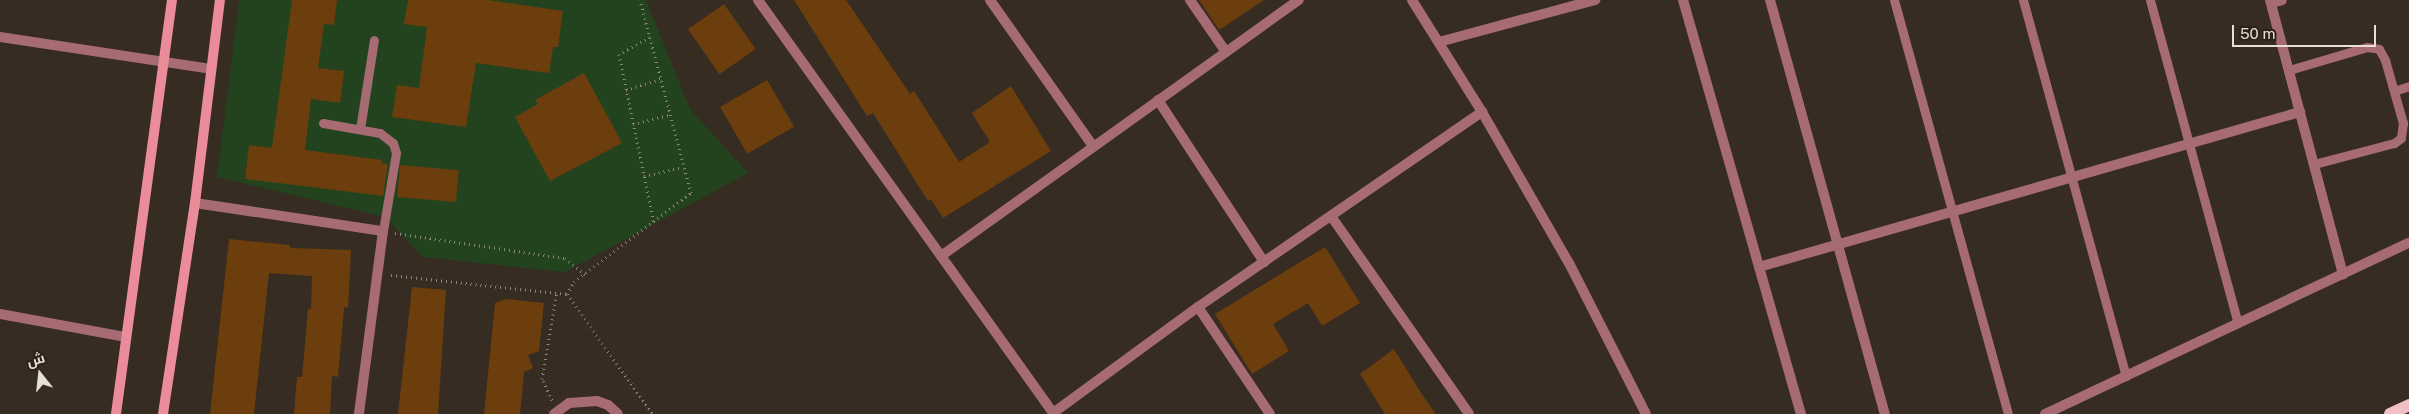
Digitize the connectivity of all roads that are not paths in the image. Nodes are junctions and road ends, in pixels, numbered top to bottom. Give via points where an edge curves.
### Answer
1 (172, 0) edge
2 (220, 0) edge
3 (758, 0) edge
4 (990, 0) edge
5 (1190, 0) edge
6 (1300, 0) edge
7 (1412, 0) edge
8 (1595, 0) edge
9 (1683, 0) edge
10 (1770, 0) edge
11 (1894, 0) edge
12 (2022, 0) edge
13 (2150, 0) edge
14 (2282, 0) edge
15 (2271, 2) edge
16 (0, 37) edge
17 (374, 40) dead end
18 (1439, 42) junction
19 (1226, 52) junction
20 (164, 61) junction
21 (211, 69) junction
22 (2289, 70) junction
23 (2409, 86) edge
24 (2394, 90) junction
25 (1158, 100) junction
26 (1482, 112) junction
27 (2300, 112) junction
28 (323, 123) dead end
29 (360, 129) junction
30 (2189, 144) junction
31 (1093, 146) junction
32 (2314, 164) junction
33 (2072, 178) junction
34 (195, 203) junction
35 (1952, 212) junction
36 (1332, 216) junction
37 (383, 231) junction
38 (2409, 243) edge
39 (1838, 244) junction
40 (942, 256) junction
41 (1264, 262) junction
42 (1759, 267) junction
43 (2342, 274) junction
44 (1198, 307) junction
45 (0, 314) edge
46 (2238, 323) junction
47 (125, 336) junction
48 (2126, 376) junction
49 (2409, 405) edge
50 (556, 412) edge
51 (1642, 412) edge
52 (1053, 413) edge
53 (116, 414) edge
54 (162, 414) edge
55 (359, 414) edge
56 (618, 414) edge
57 (1270, 414) edge
58 (1469, 414) edge
59 (1801, 414) edge
60 (1885, 414) edge
61 (2008, 414) edge
62 (2045, 414) edge
63 (2390, 414) edge

1 - 20 street
2 - 21 street
3 - 40 street
4 - 31 street
5 - 19 street
6 - 19 street
7 - 18 street
8 - 18 street
9 - 42 street
10 - 39 street
11 - 35 lane
12 - 33 lane
13 - 30 lane
14 - 15 lane
15 - 22 street
16 - 20 street
17 - 29 lane
18 - 26 street
19 - 25 street
20 - 21 street
20 - 47 street
21 - 34 street
22 - 24 lane via 2374,46 2383,54
22 - 27 street
23 - 24 lane
24 - 32 lane via 2404,128 2398,141
25 - 31 street
25 - 41 street
26 - 36 street
26 - 51 street via 1569,263
27 - 30 street
27 - 32 street
28 - 29 lane
29 - 37 lane via 385,135 395,148
30 - 33 street
30 - 46 lane
31 - 40 street
32 - 43 street
33 - 35 street
33 - 48 lane
34 - 37 street
34 - 54 street
35 - 39 street
35 - 61 lane
36 - 41 street
36 - 58 street
37 - 55 street
38 - 43 street
39 - 42 street
39 - 60 street
40 - 52 street
41 - 44 street
42 - 59 street
43 - 46 street
44 - 52 street
44 - 57 street
45 - 47 street
46 - 48 street
47 - 53 street
48 - 62 street
49 - 63 main road
50 - 56 street via 568,403 597,401

